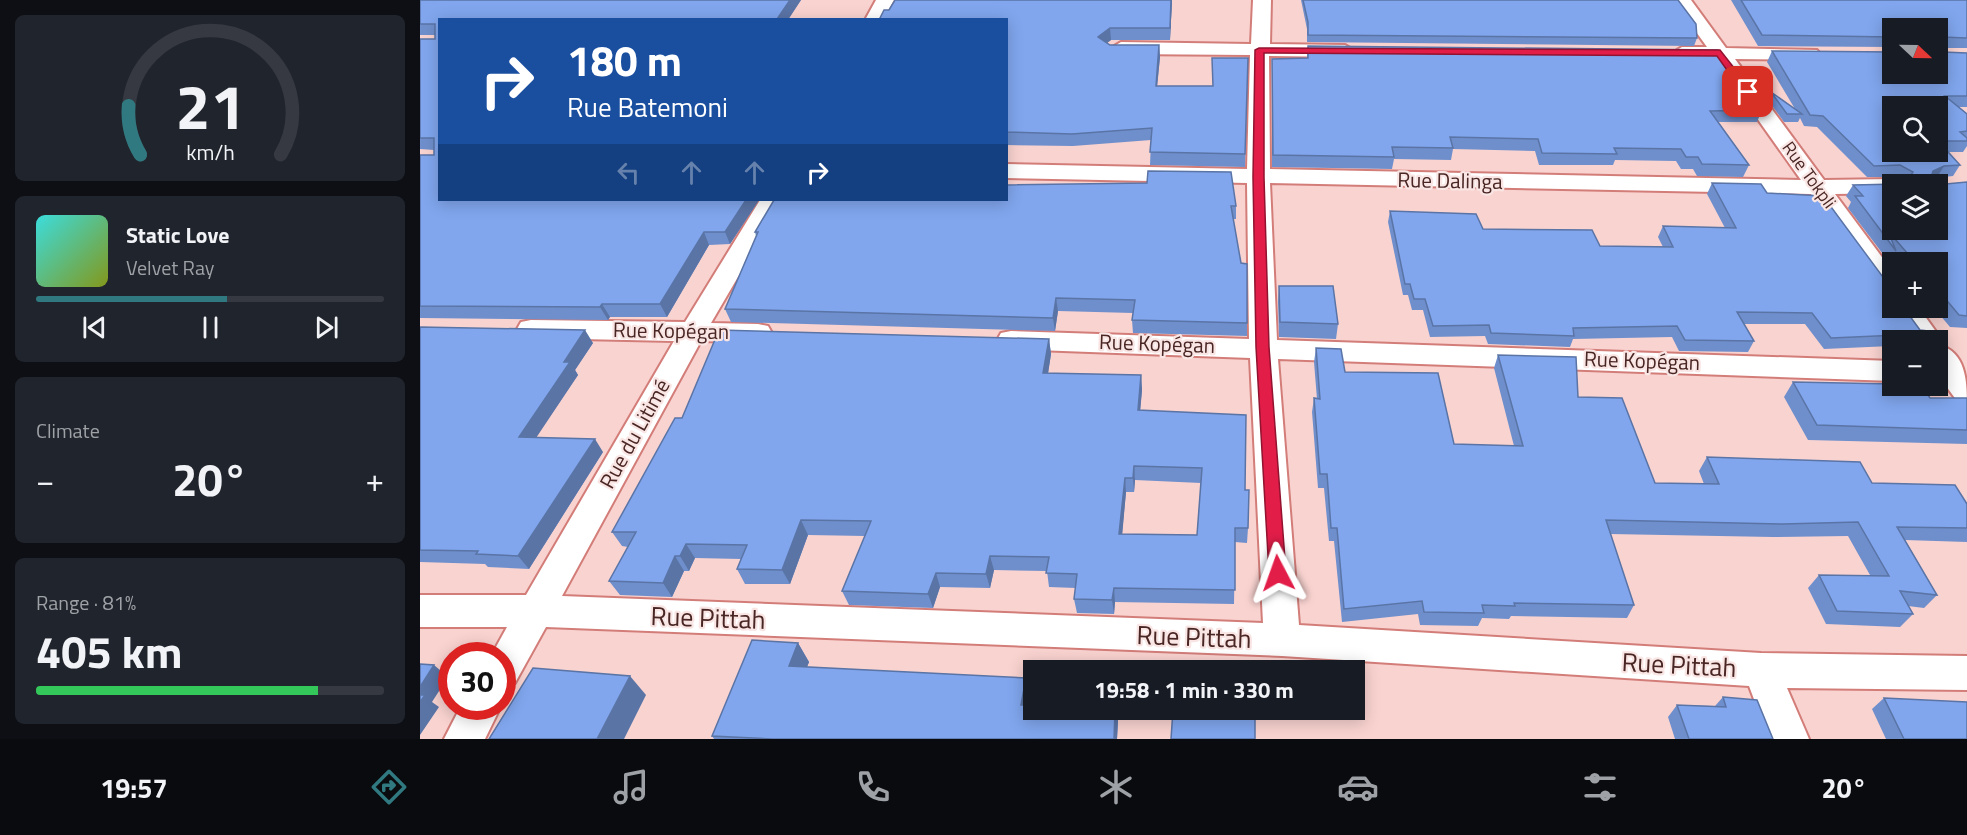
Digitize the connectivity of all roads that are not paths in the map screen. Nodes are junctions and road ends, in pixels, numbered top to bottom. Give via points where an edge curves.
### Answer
1 (885, 0) edge
2 (1262, 0) edge
3 (1682, 0) edge
4 (875, 18) edge
5 (1111, 48) edge
6 (1259, 50) junction
7 (1365, 51) edge
8 (1661, 53) edge
9 (1720, 53) junction
10 (1824, 54) edge
11 (1008, 171) edge
12 (1258, 177) junction
13 (1882, 186) edge
14 (1818, 188) junction
15 (770, 201) edge
16 (1882, 276) edge
17 (503, 329) edge
18 (693, 331) junction
19 (788, 334) edge
20 (990, 339) edge
21 (1263, 347) junction
22 (1882, 370) edge
23 (420, 611) edge
24 (536, 611) junction
25 (1282, 640) junction
26 (516, 646) edge
27 (1761, 670) junction
28 (1967, 673) edge
29 (474, 720) edge
30 (464, 739) edge
31 (1789, 739) edge

1 - 4 street
2 - 6 street
3 - 9 street, Rue Tokpli
5 - 6 street
6 - 7 street
6 - 12 street
8 - 9 street
9 - 10 street
9 - 14 street, Rue Tokpli
11 - 12 street, Rue Dalinga
12 - 14 street, Rue Dalinga
12 - 21 street
13 - 14 street, Rue Dalinga
14 - 16 street, Rue Tokpli
15 - 18 street, Rue du Litimé
17 - 18 street, Rue Kopégan
18 - 19 street, Rue Kopégan
18 - 24 street, Rue du Litimé
20 - 21 street, Rue Kopégan
21 - 22 street, Rue Kopégan
21 - 25 street
23 - 24 street, Rue Pittah
24 - 25 street, Rue Pittah
24 - 26 street, Rue du Litimé
25 - 27 street, Rue Pittah
27 - 28 street, Rue Pittah
27 - 31 street
29 - 30 street

